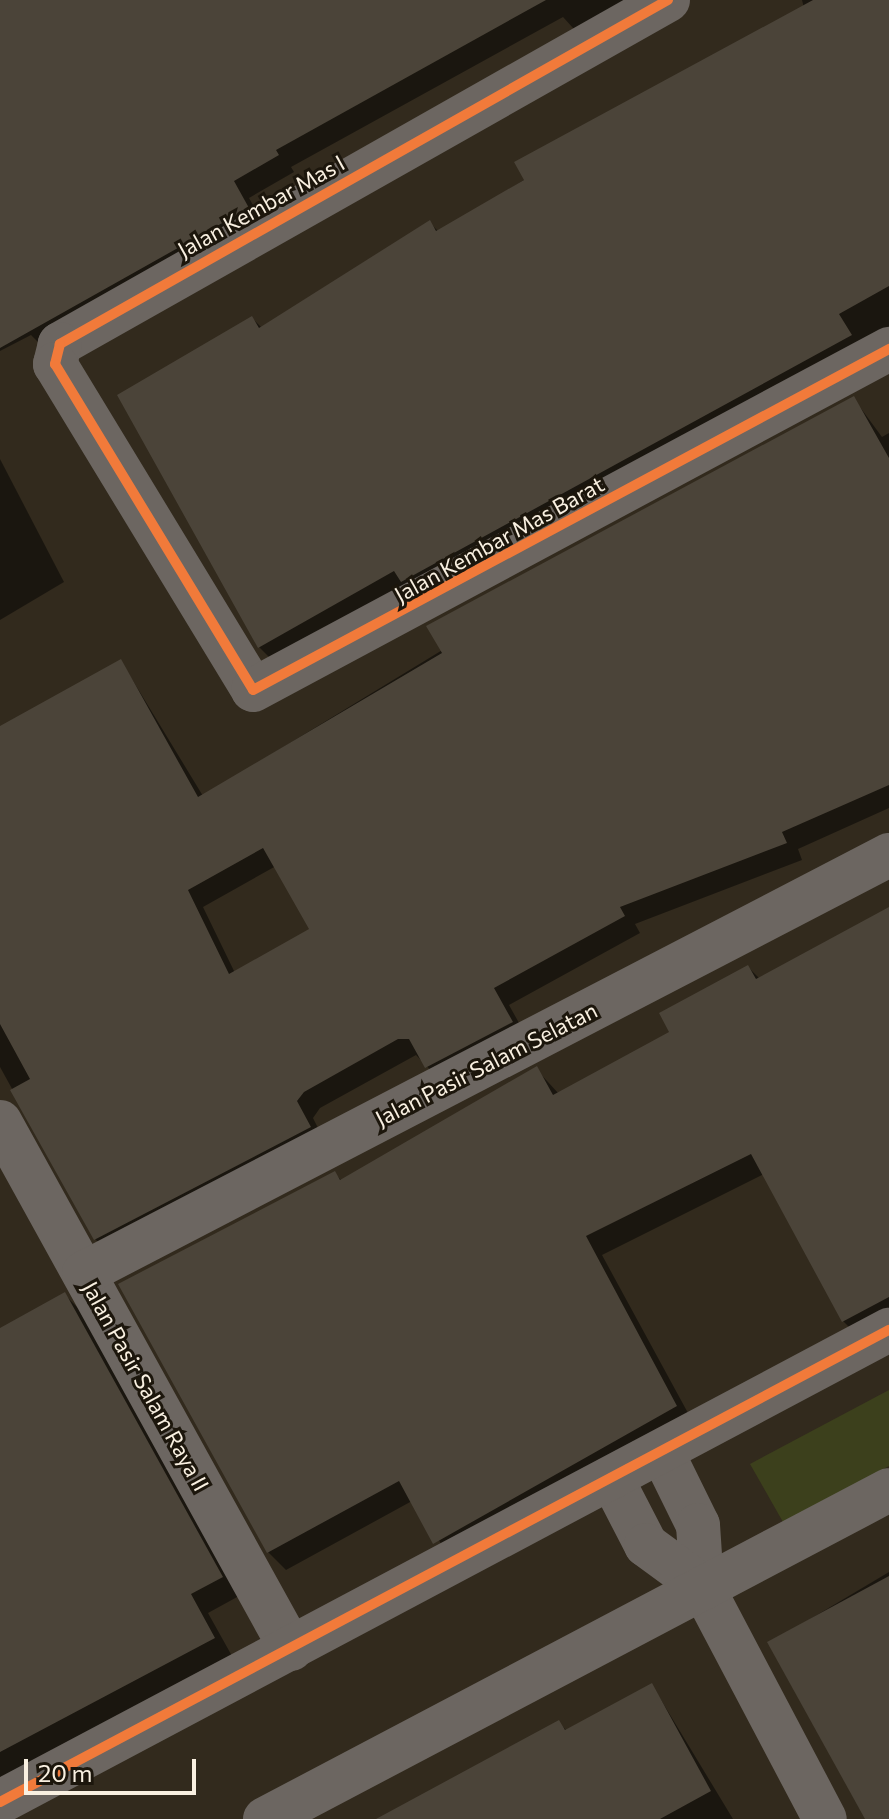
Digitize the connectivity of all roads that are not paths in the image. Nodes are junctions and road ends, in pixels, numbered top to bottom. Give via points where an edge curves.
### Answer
1 (668, 0) edge
2 (889, 349) edge
3 (154, 527) joint
4 (889, 855) edge
5 (0, 1122) edge
6 (84, 1273) junction
7 (889, 1330) edge
8 (663, 1454) junction
9 (613, 1481) junction
10 (889, 1490) edge
11 (702, 1586) junction
12 (291, 1649) junction
13 (0, 1802) edge
14 (265, 1819) edge
15 (825, 1819) edge

1 - 3 street, Jalan Kembar Mas I via 60,344 55,364
2 - 3 street, Jalan Kembar Mas Barat via 261,692 253,690
4 - 6 street, Jalan Pasir Salam Selatan
5 - 6 street, Jalan Pasir Salam Raya II
6 - 12 street, Jalan Pasir Salam Raya II
7 - 8 street
8 - 9 street
8 - 11 street via 698,1525
9 - 11 street via 646,1545
9 - 12 street
10 - 11 street
11 - 14 street
11 - 15 street
12 - 13 street

